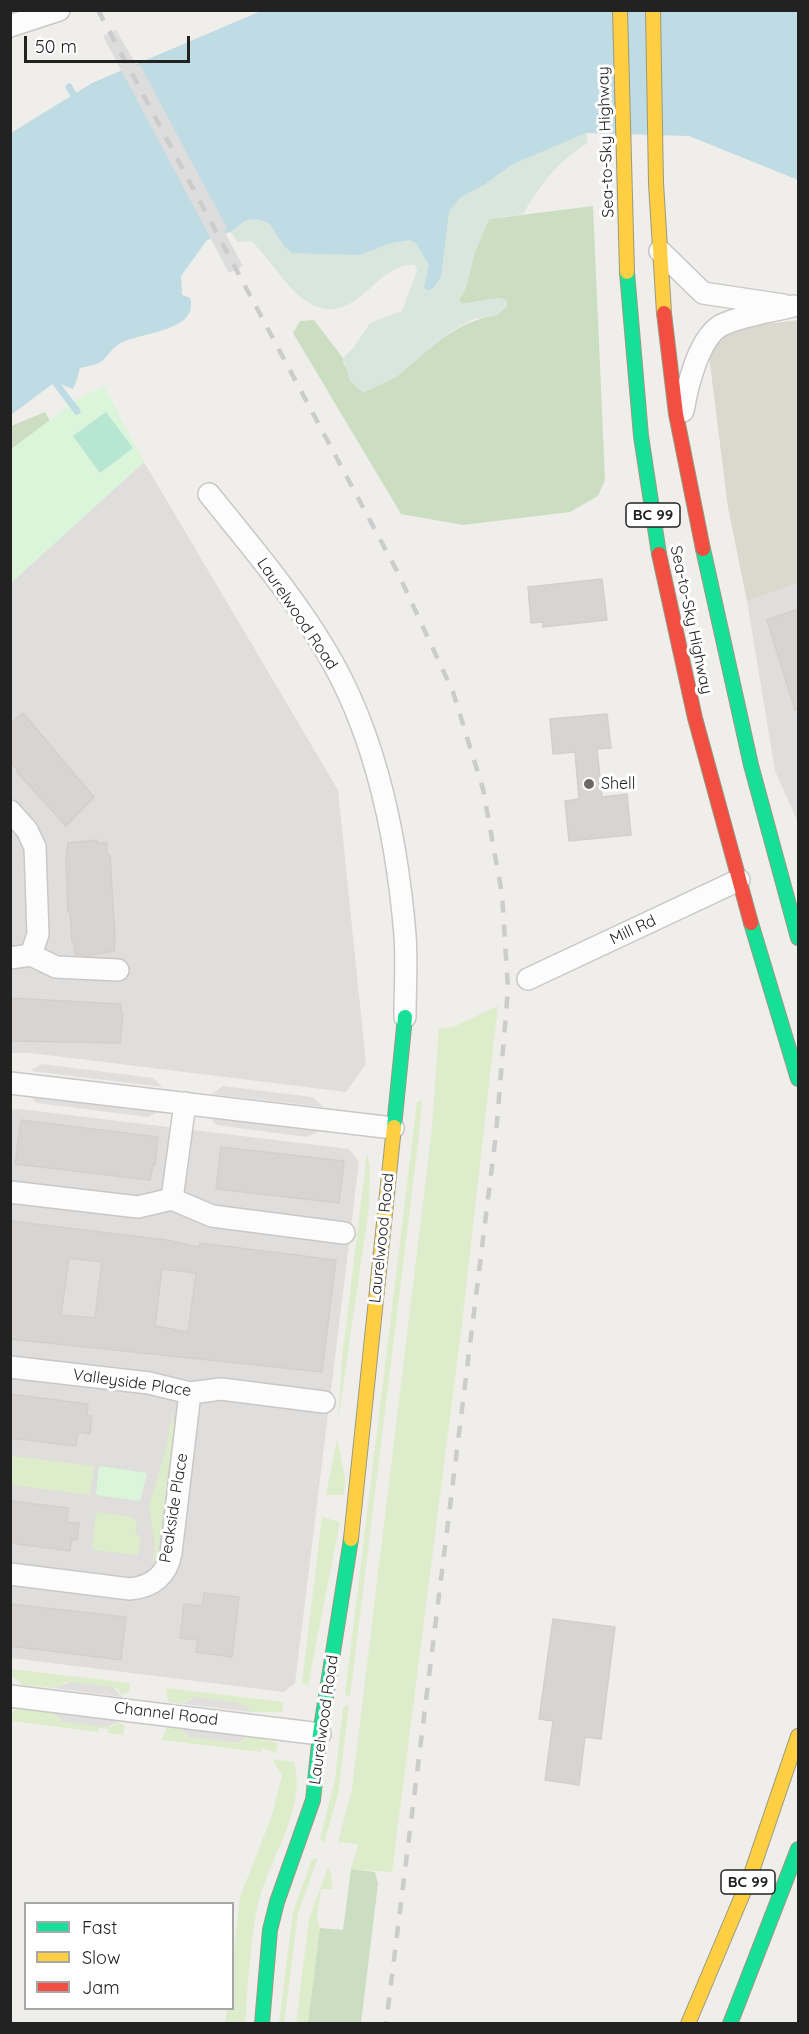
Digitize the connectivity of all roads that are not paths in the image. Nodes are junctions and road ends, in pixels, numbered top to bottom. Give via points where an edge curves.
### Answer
1 (58, 10) edge
2 (620, 10) edge
3 (653, 10) edge
4 (10, 26) edge
5 (660, 251) junction
6 (796, 306) edge
7 (679, 430) junction
8 (209, 494) dead end
9 (681, 515) dead end
10 (10, 811) edge
11 (743, 837) dead end
12 (748, 881) junction
13 (798, 938) edge
14 (21, 956) edge
15 (118, 970) dead end
16 (528, 979) dead end
17 (405, 1017) joint
18 (798, 1079) edge
19 (10, 1083) edge
20 (185, 1103) junction
21 (393, 1128) junction
22 (10, 1192) edge
23 (172, 1199) junction
24 (344, 1233) dead end
25 (10, 1367) edge
26 (190, 1393) junction
27 (324, 1402) dead end
28 (10, 1574) edge
29 (10, 1696) edge
30 (320, 1734) junction
31 (798, 1736) edge
32 (798, 1849) edge
33 (262, 2024) edge
34 (688, 2024) edge
35 (730, 2024) edge

1 - 4 street
2 - 12 main road, Sea-to-Sky Highway / BC 99 via 621,141 630,314 649,497 677,648
3 - 5 main road, Sea-to-Sky Highway / BC 99
5 - 6 street via 703,293
5 - 7 main road, Sea-to-Sky Highway / BC 99 via 668,357
6 - 7 street via 721,324 700,350 688,382
7 - 9 main road
7 - 13 main road, Sea-to-Sky Highway / BC 99 via 734,689
8 - 17 street, Laurelwood Road via 273,574 326,651 360,722 394,853 405,936
10 - 14 street via 27,830 34,847 38,934
11 - 12 main road
12 - 16 street, Mill Rd
12 - 18 main road, Sea-to-Sky Highway / BC 99
14 - 15 street via 56,967
17 - 21 main road, Laurelwood Road
19 - 20 street
20 - 21 street
20 - 23 street
21 - 30 main road, Laurelwood Road via 360,1470
22 - 23 street via 138,1207
23 - 24 street via 212,1216
25 - 26 street, Valleyside Place via 149,1383
26 - 27 street, Valleyside Place via 221,1389
26 - 28 street, Peakside Place via 171,1553 159,1578 130,1589
29 - 30 street, Channel Road
30 - 33 main road, Laurelwood Road via 313,1800 270,1930
31 - 34 main road, BC 99 via 750,1877
32 - 35 main road, BC 99

